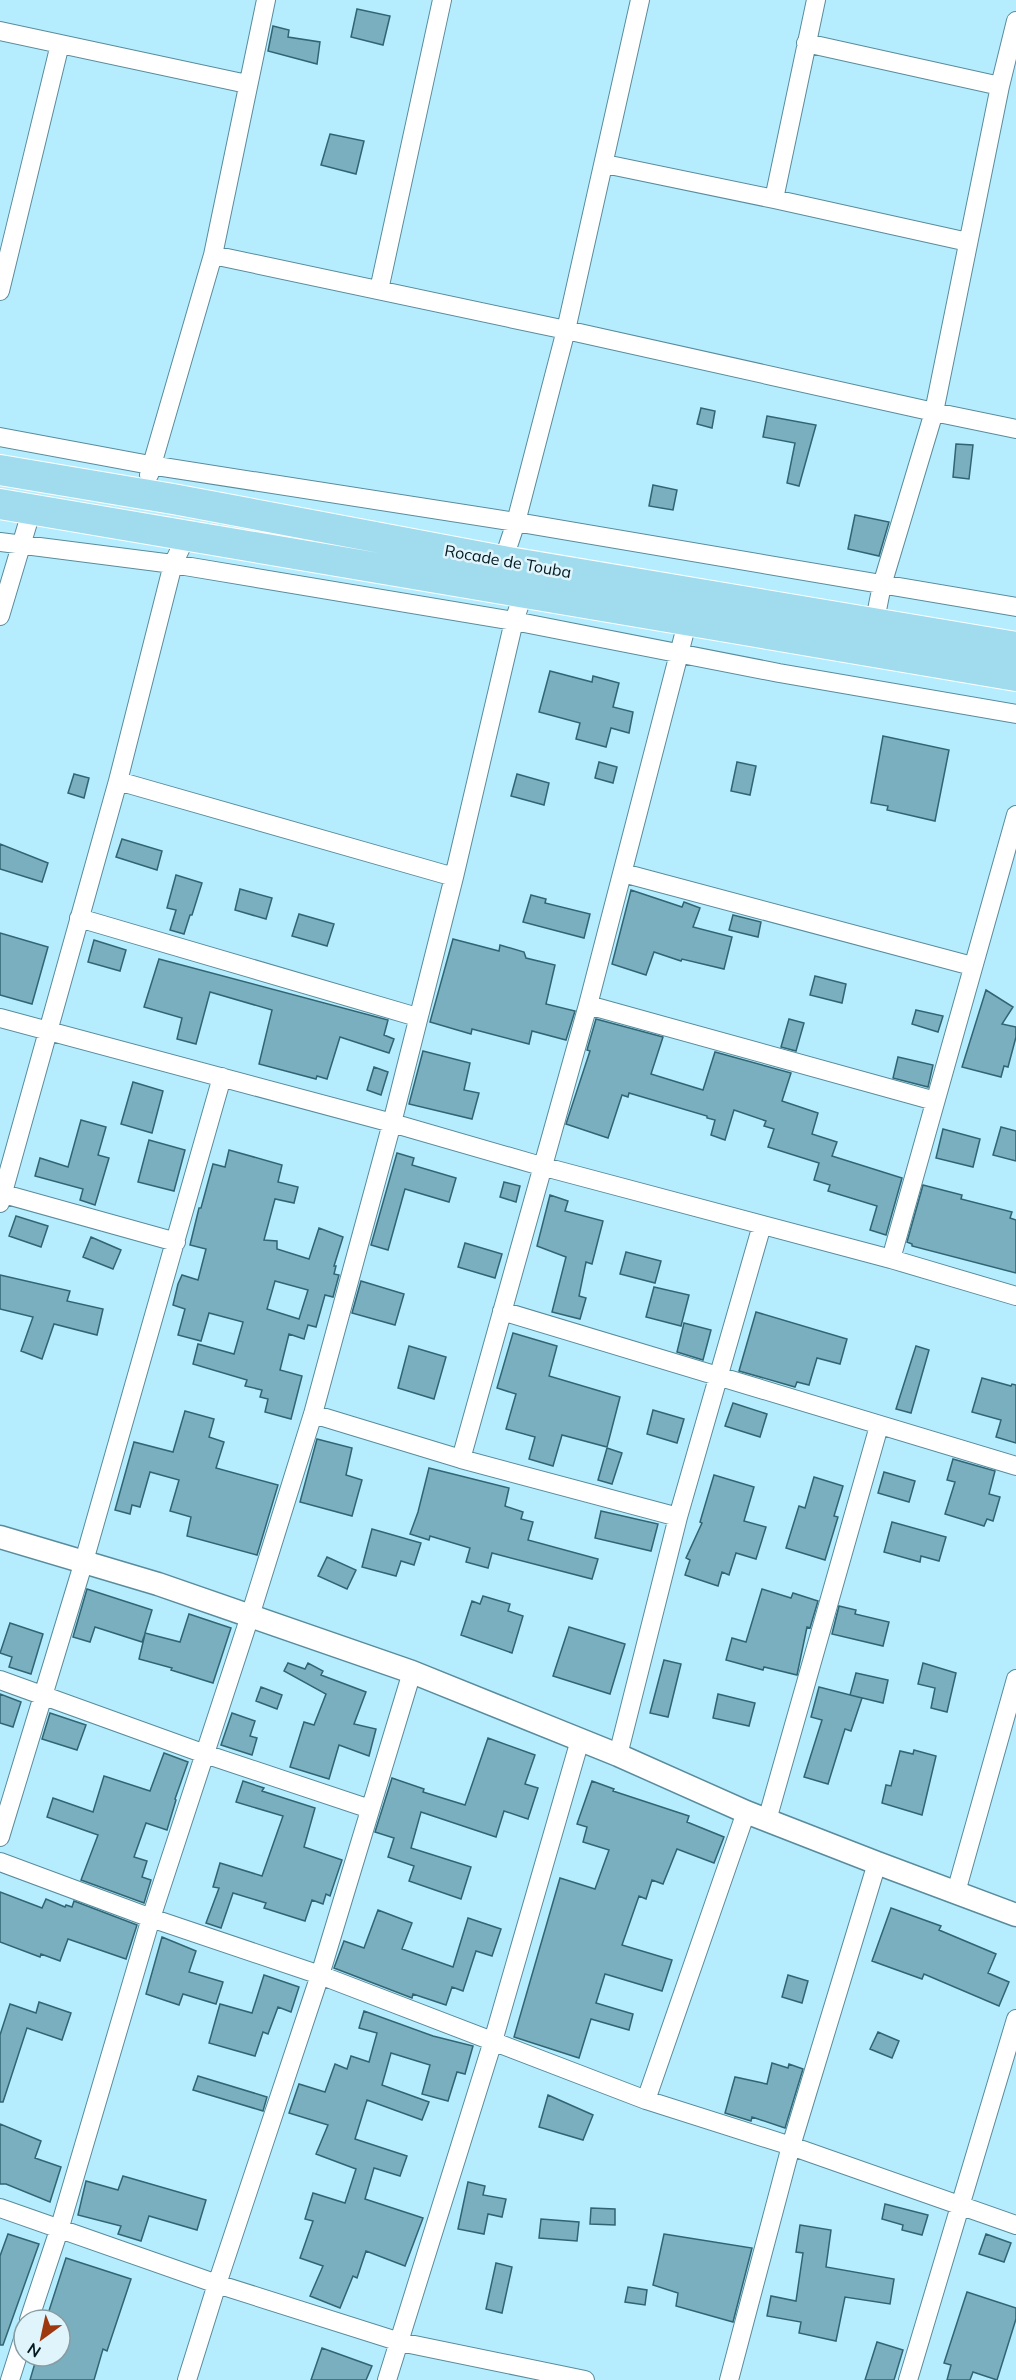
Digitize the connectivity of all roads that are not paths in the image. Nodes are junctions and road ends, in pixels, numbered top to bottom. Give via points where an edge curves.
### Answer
1 (266, 0) edge
2 (442, 0) edge
3 (640, 0) edge
4 (816, 0) edge
5 (1016, 21) edge
6 (0, 31) edge
7 (60, 44) junction
8 (806, 44) junction
9 (247, 84) junction
10 (1000, 86) junction
11 (605, 164) junction
12 (774, 199) junction
13 (968, 243) junction
14 (213, 255) junction
15 (379, 290) junction
16 (0, 291) edge
17 (566, 330) junction
18 (934, 412) junction
19 (1016, 429) edge
20 (0, 437) edge
21 (150, 465) junction
22 (0, 470) edge
23 (145, 495) junction
24 (0, 504) edge
25 (32, 509) junction
26 (516, 522) junction
27 (186, 537) junction
28 (0, 542) edge
29 (20, 544) junction
30 (502, 561) junction
31 (173, 564) junction
32 (882, 585) junction
33 (524, 592) junction
34 (1016, 608) edge
35 (0, 616) edge
36 (688, 619) junction
37 (514, 621) junction
38 (874, 625) junction
39 (1016, 647) edge
40 (681, 654) junction
41 (1016, 676) edge
42 (1016, 714) edge
43 (118, 780) junction
44 (1016, 815) edge
45 (623, 873) junction
46 (454, 877) junction
47 (79, 918) junction
48 (972, 966) junction
49 (588, 1005) junction
50 (417, 1017) junction
51 (0, 1018) edge
52 (47, 1031) junction
53 (222, 1077) junction
54 (935, 1101) junction
55 (392, 1123) junction
56 (541, 1166) junction
57 (1, 1197) edge
58 (762, 1225) junction
59 (176, 1242) junction
60 (891, 1259) junction
61 (1016, 1296) edge
62 (502, 1311) junction
63 (718, 1377) junction
64 (313, 1414) junction
65 (879, 1426) junction
66 (461, 1459) junction
67 (1016, 1466) edge
68 (678, 1517) junction
69 (0, 1537) edge
70 (84, 1561) junction
71 (250, 1616) junction
72 (412, 1672) junction
73 (1016, 1679) edge
74 (0, 1680) edge
75 (43, 1695) junction
76 (580, 1740) junction
77 (205, 1754) junction
78 (618, 1755) junction
79 (370, 1809) junction
80 (757, 1816) junction
81 (0, 1837) edge
82 (0, 1862) edge
83 (877, 1863) junction
84 (956, 1892) junction
85 (1016, 1915) edge
86 (151, 1918) junction
87 (320, 1975) junction
88 (1016, 2019) edge
89 (493, 2041) junction
90 (646, 2100) junction
91 (791, 2146) junction
92 (960, 2205) junction
93 (0, 2208) edge
94 (1016, 2225) edge
95 (59, 2230) junction
96 (217, 2284) junction
97 (33, 2308) edge
98 (400, 2342) junction
99 (187, 2380) edge
100 (387, 2380) edge
101 (585, 2380) edge
102 (729, 2380) edge
103 (908, 2380) edge

1 - 9 street
2 - 15 street
3 - 11 street
4 - 8 street
5 - 10 street
6 - 7 street
7 - 9 street
7 - 16 street
8 - 10 street
8 - 12 street
9 - 14 street
10 - 13 street
11 - 12 street
11 - 17 street
12 - 13 street
13 - 18 street
14 - 15 street
14 - 21 street
15 - 17 street
17 - 18 street
17 - 26 street
18 - 19 street
18 - 32 street
20 - 21 street
21 - 23 street
21 - 26 street
22 - 23 main road, Rocade de Touba
23 - 30 main road, Rocade de Touba
24 - 25 main road, Rocade de Touba
25 - 27 main road, Rocade de Touba
25 - 29 street
26 - 30 street
26 - 32 street
27 - 31 street
27 - 33 main road, Rocade de Touba
28 - 29 street
29 - 31 street
29 - 35 street
30 - 38 main road, Rocade de Touba
31 - 37 street
31 - 43 street
32 - 34 street
32 - 38 street
33 - 36 main road, Rocade de Touba
33 - 37 street
36 - 40 street
36 - 41 main road, Rocade de Touba
37 - 40 street
37 - 46 street
38 - 39 main road, Rocade de Touba
40 - 42 street
40 - 45 street
43 - 46 street
43 - 47 street
44 - 48 street
45 - 48 street
45 - 49 street
46 - 50 street
47 - 50 street
47 - 52 street
48 - 54 street
49 - 54 street
49 - 56 street
50 - 55 street
51 - 52 street
52 - 53 street
52 - 57 street
53 - 55 street
53 - 59 street
54 - 60 street
55 - 56 street
55 - 64 street
56 - 58 street
56 - 62 street
57 - 59 street
58 - 60 street
58 - 63 street
59 - 70 street
60 - 61 street
62 - 63 street
62 - 66 street
63 - 65 street
63 - 68 street
64 - 66 street
64 - 71 street
65 - 67 street
65 - 80 street
66 - 68 street
68 - 78 street
69 - 70 street
70 - 71 street
70 - 75 street
71 - 72 street
71 - 77 street
72 - 76 street
72 - 79 street
73 - 84 street
74 - 75 street
75 - 77 street
75 - 81 street
76 - 78 street
76 - 89 street
77 - 79 street
77 - 86 street
78 - 80 street
79 - 87 street
80 - 83 street
80 - 90 street
82 - 86 street
83 - 84 street
83 - 91 street
84 - 85 street
86 - 87 street
86 - 95 street
87 - 89 street
87 - 96 street
88 - 92 street
89 - 90 street
89 - 98 street
90 - 91 street
91 - 92 street
91 - 102 street
92 - 94 street
92 - 103 street
93 - 95 street
95 - 96 street
95 - 97 street
96 - 98 street
96 - 99 street
98 - 100 street
98 - 101 street

